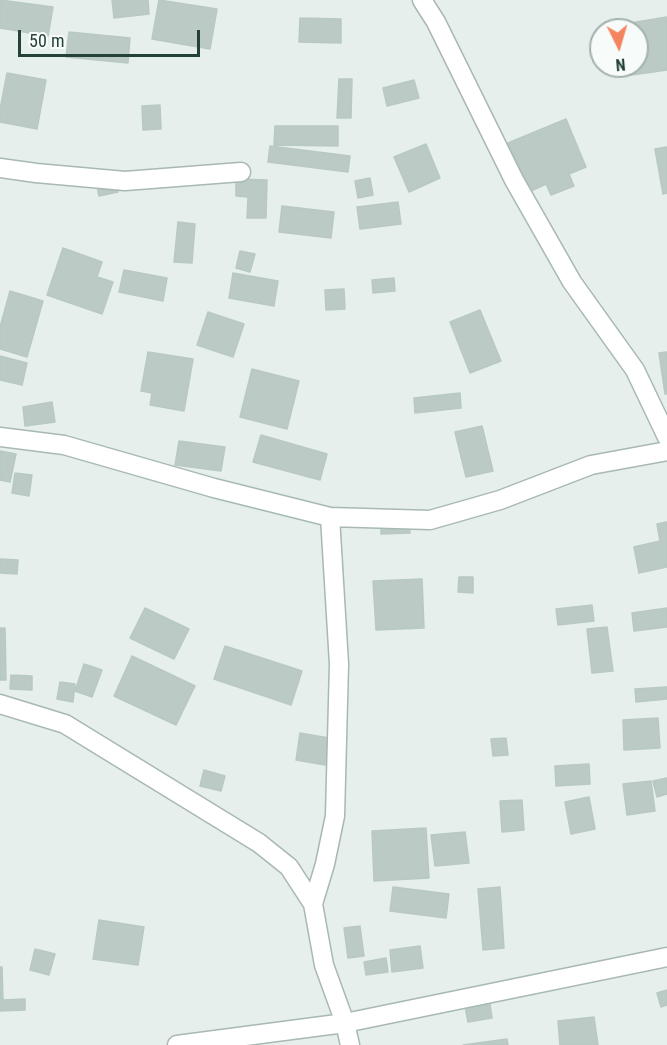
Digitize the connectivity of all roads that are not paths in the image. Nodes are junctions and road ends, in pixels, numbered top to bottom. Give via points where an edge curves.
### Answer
1 (422, 0) edge
2 (0, 168) edge
3 (241, 172) dead end
4 (0, 437) edge
5 (667, 437) edge
6 (667, 451) edge
7 (330, 517) junction
8 (0, 704) edge
9 (313, 904) junction
10 (667, 957) edge
11 (345, 1023) junction
12 (177, 1045) edge
13 (350, 1045) edge

1 - 5 street via 514,180 572,282 635,370
2 - 3 street via 125,181
4 - 7 street via 64,444
6 - 7 street via 591,465 500,500 430,520
7 - 9 street via 339,664 335,816
8 - 9 street via 65,724 259,843 289,867
9 - 11 street via 324,965
10 - 11 street
11 - 12 street
11 - 13 street

